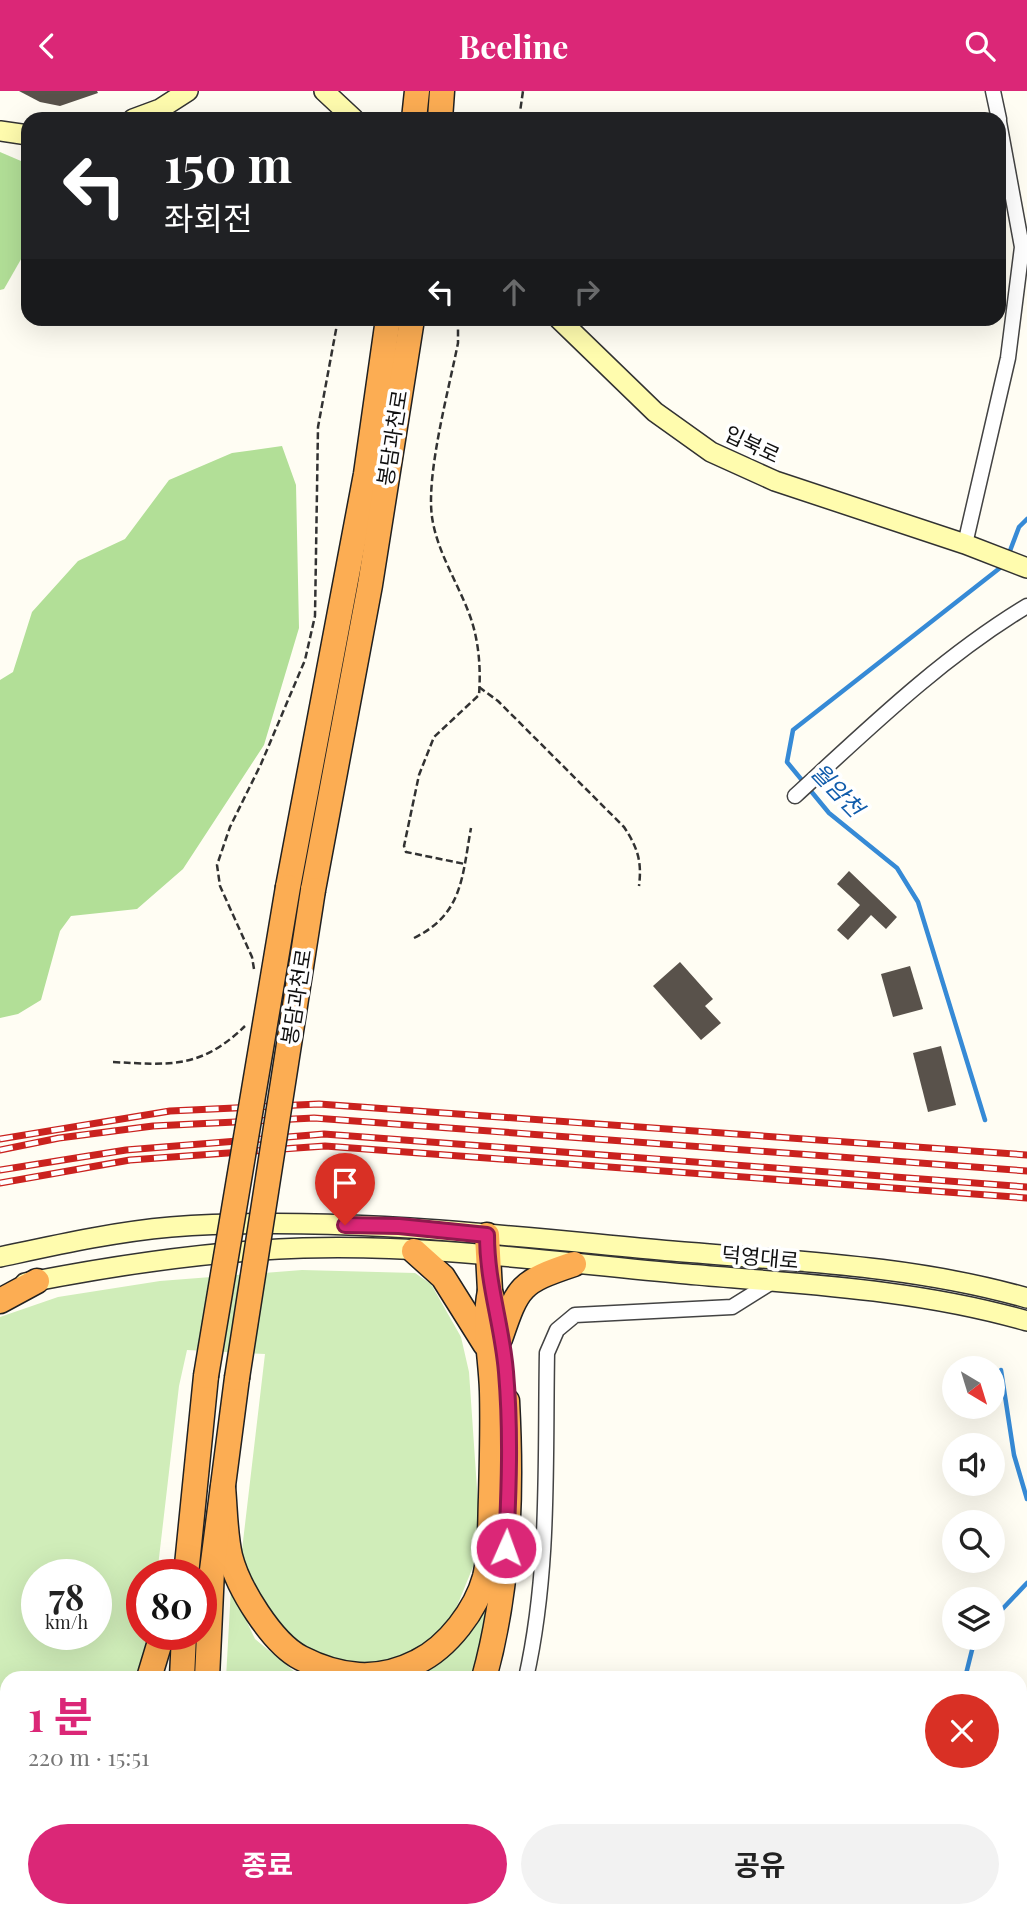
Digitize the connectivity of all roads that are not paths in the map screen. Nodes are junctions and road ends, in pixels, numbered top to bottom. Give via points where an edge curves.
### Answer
1 (188, 91) edge
2 (324, 91) edge
3 (417, 91) edge
4 (993, 91) edge
5 (152, 112) edge
6 (346, 112) edge
7 (415, 112) edge
8 (997, 112) edge
9 (0, 131) edge
10 (21, 134) edge
11 (1006, 159) edge
12 (387, 326) edge
13 (411, 326) edge
14 (566, 326) edge
15 (965, 544) junction
16 (1027, 568) edge
17 (1027, 606) edge
18 (795, 796) dead end
19 (487, 1246) junction
20 (414, 1251) junction
21 (0, 1258) edge
22 (574, 1264) junction
23 (37, 1281) junction
24 (772, 1282) junction
25 (0, 1288) edge
26 (1027, 1298) edge
27 (0, 1301) edge
28 (1027, 1321) edge
29 (494, 1344) junction
30 (223, 1487) junction
31 (187, 1544) junction
32 (183, 1559) edge
33 (187, 1559) edge
34 (157, 1650) edge
35 (183, 1650) edge
36 (151, 1671) edge
37 (182, 1671) edge
38 (207, 1671) edge
39 (326, 1671) edge
40 (401, 1671) edge
41 (486, 1671) edge
42 (528, 1671) edge

1 - 5 street
2 - 6 street
3 - 7 highway
4 - 8 street
9 - 10 street
11 - 15 street via 1022,247 1008,358
12 - 31 highway, 봉담과천로, bridge via 366,474 288,887 206,1376
13 - 30 highway, 봉담과천로, bridge via 370,585 313,890
14 - 15 street, 입북로 via 655,412 711,452 775,481
15 - 16 street, 입북로
17 - 18 street via 970,643 896,703
19 - 20 street
19 - 21 street via 399,1226 291,1224 171,1227 74,1240
19 - 22 street, 덕영대로
19 - 26 street, 덕영대로 via 872,1268 990,1287
19 - 29 highway via 490,1291 485,1317
20 - 23 street via 302,1248 173,1259
20 - 29 highway via 443,1277
22 - 24 street, 덕영대로
22 - 29 highway via 534,1277 523,1286
23 - 25 street
23 - 27 highway
24 - 28 street, 덕영대로 via 987,1309
24 - 42 street via 732,1307 575,1315 557,1330 547,1353 547,1522
29 - 40 highway via 485,1578 451,1638
29 - 41 highway via 506,1370 510,1455 506,1548 497,1626
30 - 38 highway, 봉담과천로 via 212,1570
30 - 39 highway via 230,1556 247,1595 268,1628 294,1655
31 - 32 highway
31 - 33 highway, 봉담과천로
34 - 36 highway
35 - 37 highway

